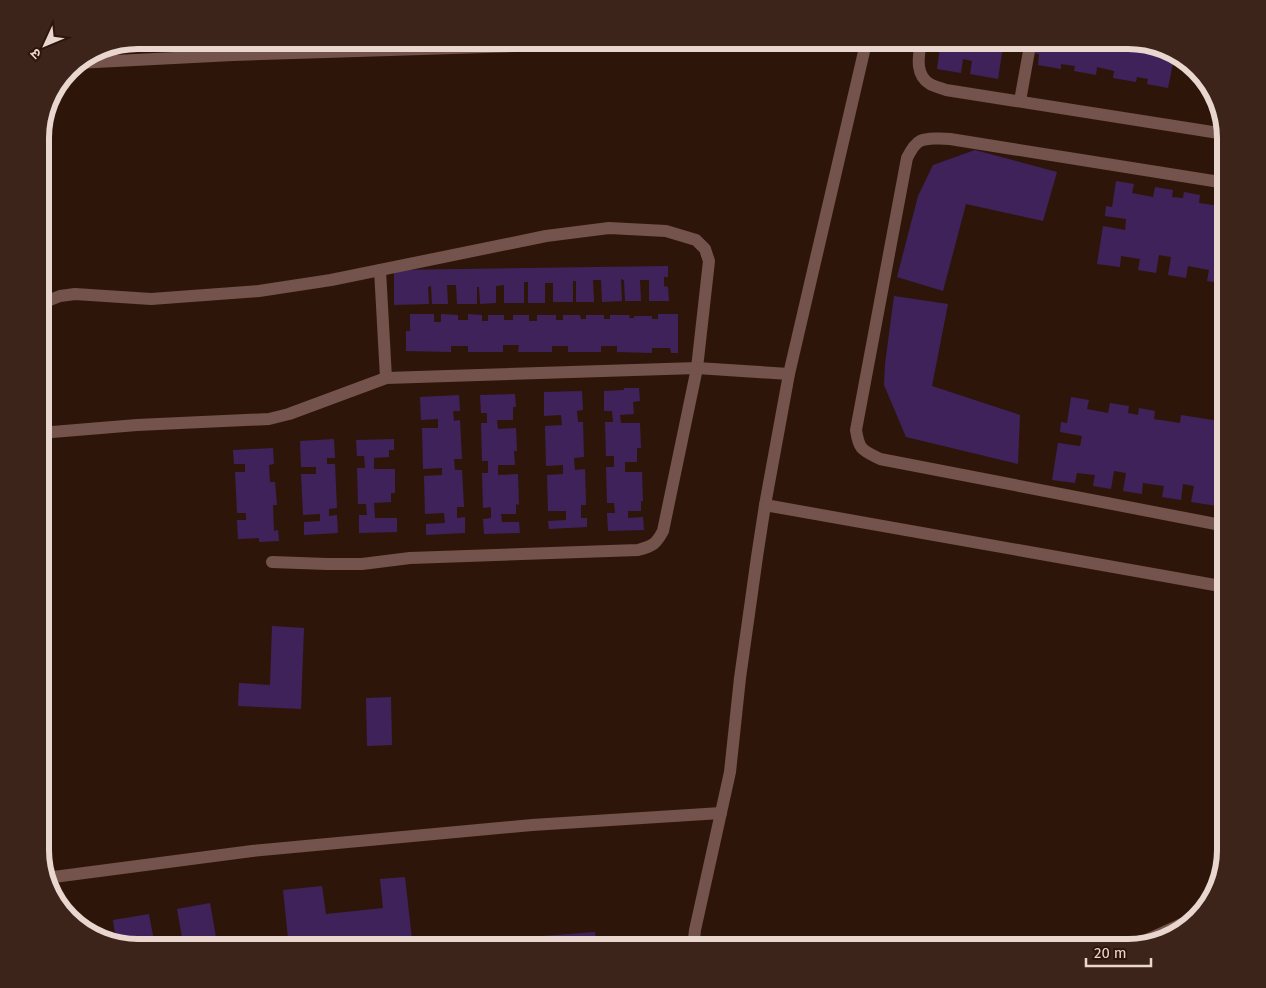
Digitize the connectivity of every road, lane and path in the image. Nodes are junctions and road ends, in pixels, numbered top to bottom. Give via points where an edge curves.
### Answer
1 (400, 49) edge
2 (864, 49) edge
3 (920, 49) edge
4 (1029, 49) edge
5 (93, 61) edge
6 (1020, 102) junction
7 (1217, 133) edge
8 (1217, 182) edge
9 (380, 270) junction
10 (49, 300) edge
11 (697, 368) junction
12 (788, 374) junction
13 (386, 378) junction
14 (49, 432) edge
15 (765, 505) junction
16 (1217, 524) edge
17 (272, 562) dead end
18 (1217, 585) edge
19 (721, 812) junction
20 (53, 877) edge
21 (694, 939) edge

1 - 5 street
2 - 12 street
3 - 6 street via 918,63 923,77 930,84 946,90
4 - 6 street
6 - 7 street
8 - 16 street via 950,138 921,141 907,158 856,430 858,444 880,459
9 - 10 street via 259,292 151,299 75,294
9 - 11 street via 546,236 609,228 666,231 696,240 705,248 709,261
9 - 13 street
11 - 12 street
11 - 13 street
11 - 17 street via 663,531 657,542 649,547 410,558 362,564
12 - 15 street
13 - 14 street via 269,419
15 - 18 street
15 - 19 street via 730,772
19 - 20 street via 532,824 261,850
19 - 21 street

